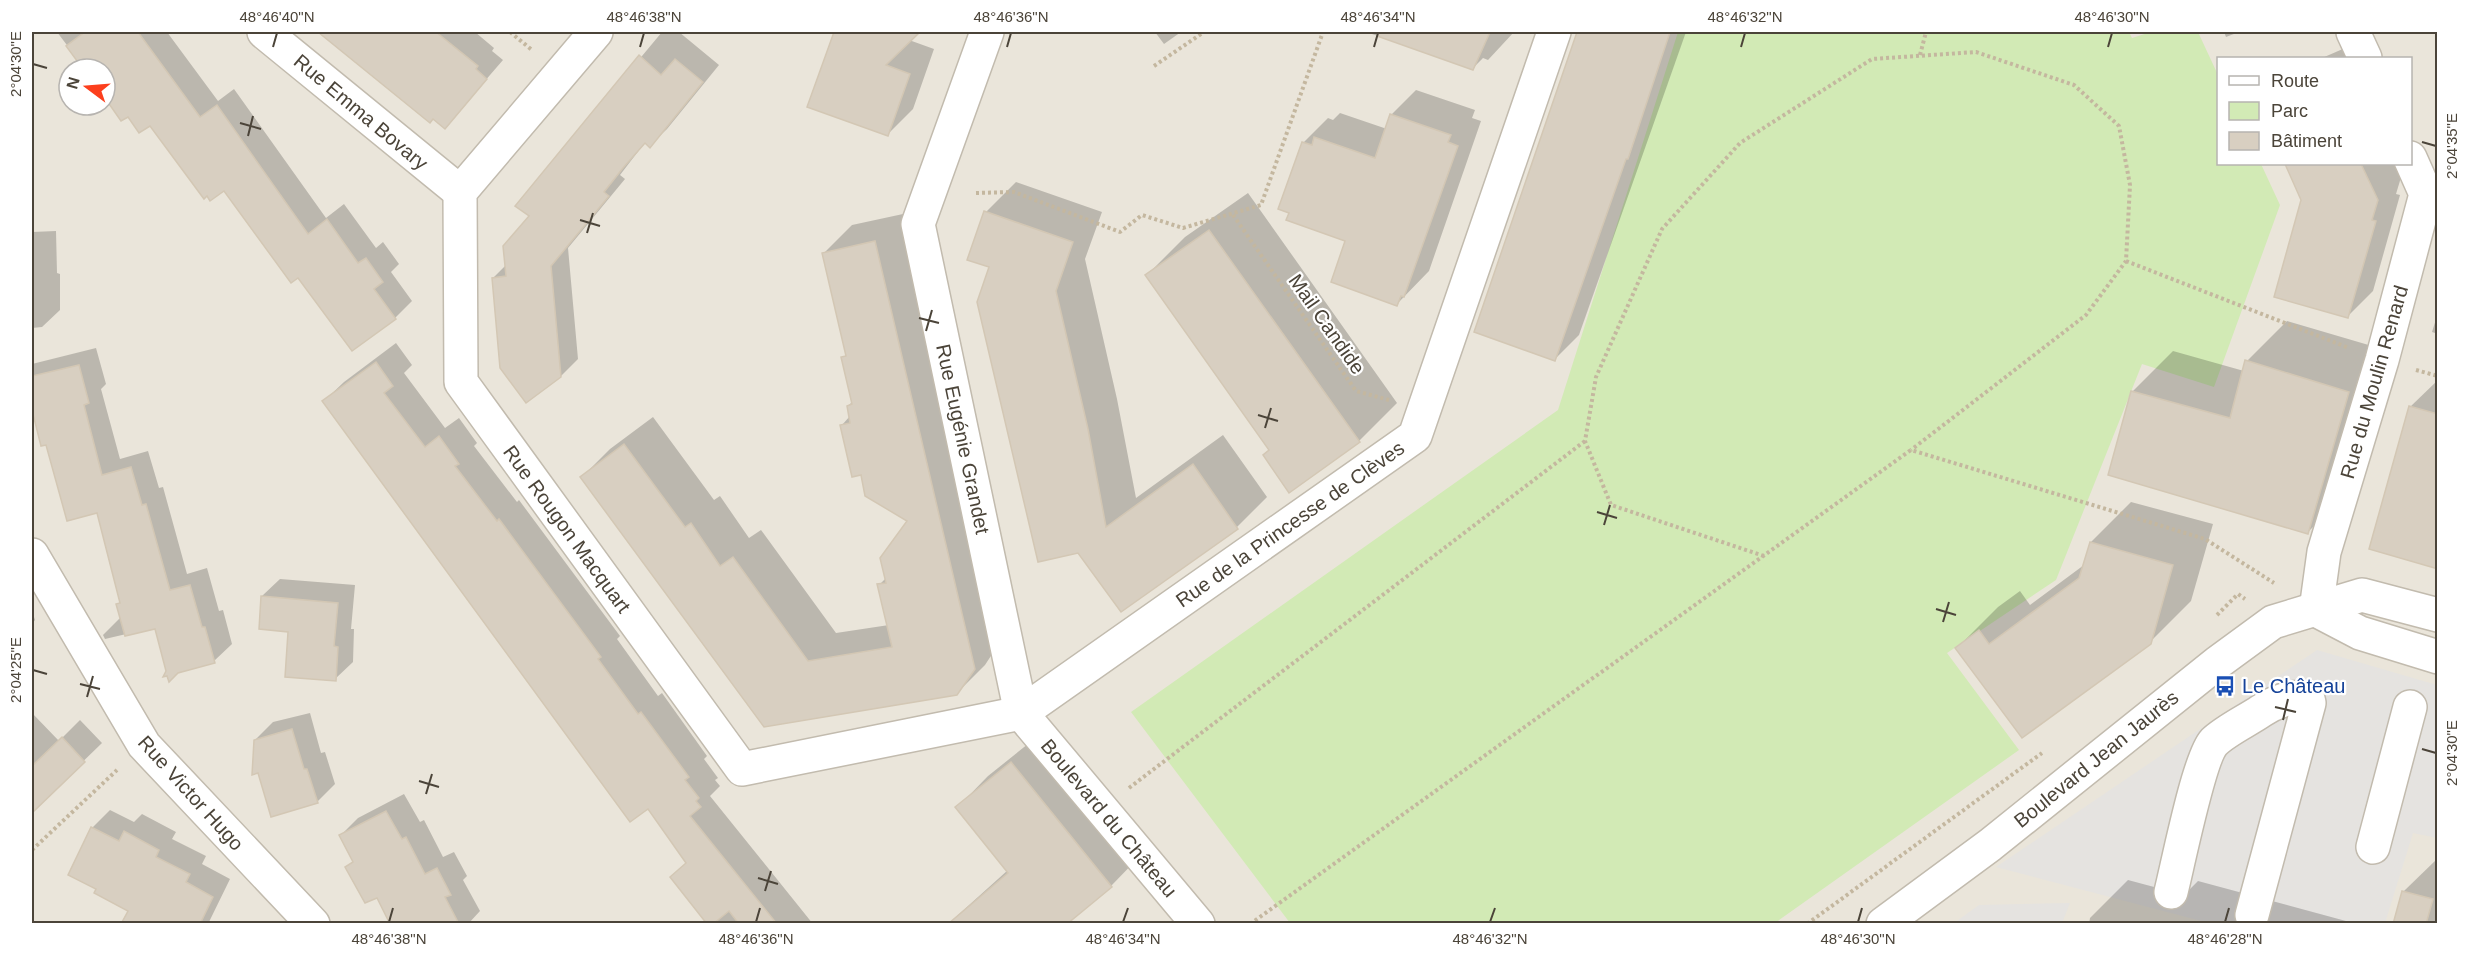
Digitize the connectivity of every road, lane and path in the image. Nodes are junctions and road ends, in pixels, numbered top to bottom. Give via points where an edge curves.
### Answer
1 (264, 32) edge
2 (596, 32) edge
3 (987, 32) edge
4 (1204, 32) edge
5 (1323, 32) edge
6 (1554, 32) edge
7 (1926, 32) edge
8 (2353, 32) edge
9 (1920, 56) junction
10 (2365, 57) edge
11 (1154, 66) dead end
12 (2412, 162) edge
13 (460, 192) junction
14 (976, 193) dead end
15 (1233, 215) junction
16 (2126, 261) junction
17 (2382, 360) junction
18 (1425, 411) junction
19 (1585, 441) junction
20 (1911, 450) junction
21 (32, 555) edge
22 (1764, 556) junction
23 (2316, 610) junction
24 (2438, 615) edge
25 (2438, 657) edge
26 (2410, 707) dead end
27 (1021, 713) junction
28 (144, 745) junction
29 (1102, 809) junction
30 (2373, 847) dead end
31 (32, 849) edge
32 (2171, 892) dead end
33 (2252, 915) dead end
34 (313, 924) edge
35 (1198, 924) edge
36 (1250, 924) edge
37 (1883, 924) edge

1 - 13 street, Rue Emma Bovary
2 - 13 street
3 - 27 street, Rue Eugénie Grandet via 918,224
4 - 11 path
5 - 15 path via 1261,205
6 - 18 street, Rue de la Princesse de Clèves
7 - 9 path
8 - 10 street
9 - 16 path via 1976,52 2074,85 2119,126 2130,185
9 - 19 path via 1872,59 1740,144 1662,229 1596,377
12 - 17 street, Rue du Moulin Renard via 2427,194
13 - 27 street, Rue Rougon Macquart via 461,382 742,769
14 - 15 path via 1014,192 1120,232 1142,215 1183,228
15 - 18 path, Mail Candide via 1356,391
16 - 17 path
16 - 20 path via 2086,315
17 - 23 street, Rue du Moulin Renard via 2325,552
18 - 27 street, Rue de la Princesse de Clèves via 1415,436
19 - 22 path via 1611,505
19 - 29 path
20 - 22 path
20 - 23 path via 2205,539
21 - 28 street, Rue Victor Hugo
22 - 36 path
23 - 24 street, Boulevard Jean Jaurès via 2362,595
23 - 25 street via 2360,633
23 - 37 street, Boulevard Jean Jaurès via 2273,622 2235,649 1990,845
26 - 30 street
27 - 29 street, Boulevard du Château
28 - 31 path
28 - 34 street, Rue Victor Hugo
29 - 35 street, Boulevard du Château
32 - 33 street via 2201,771 2214,742 2268,706 2294,697 2308,699

